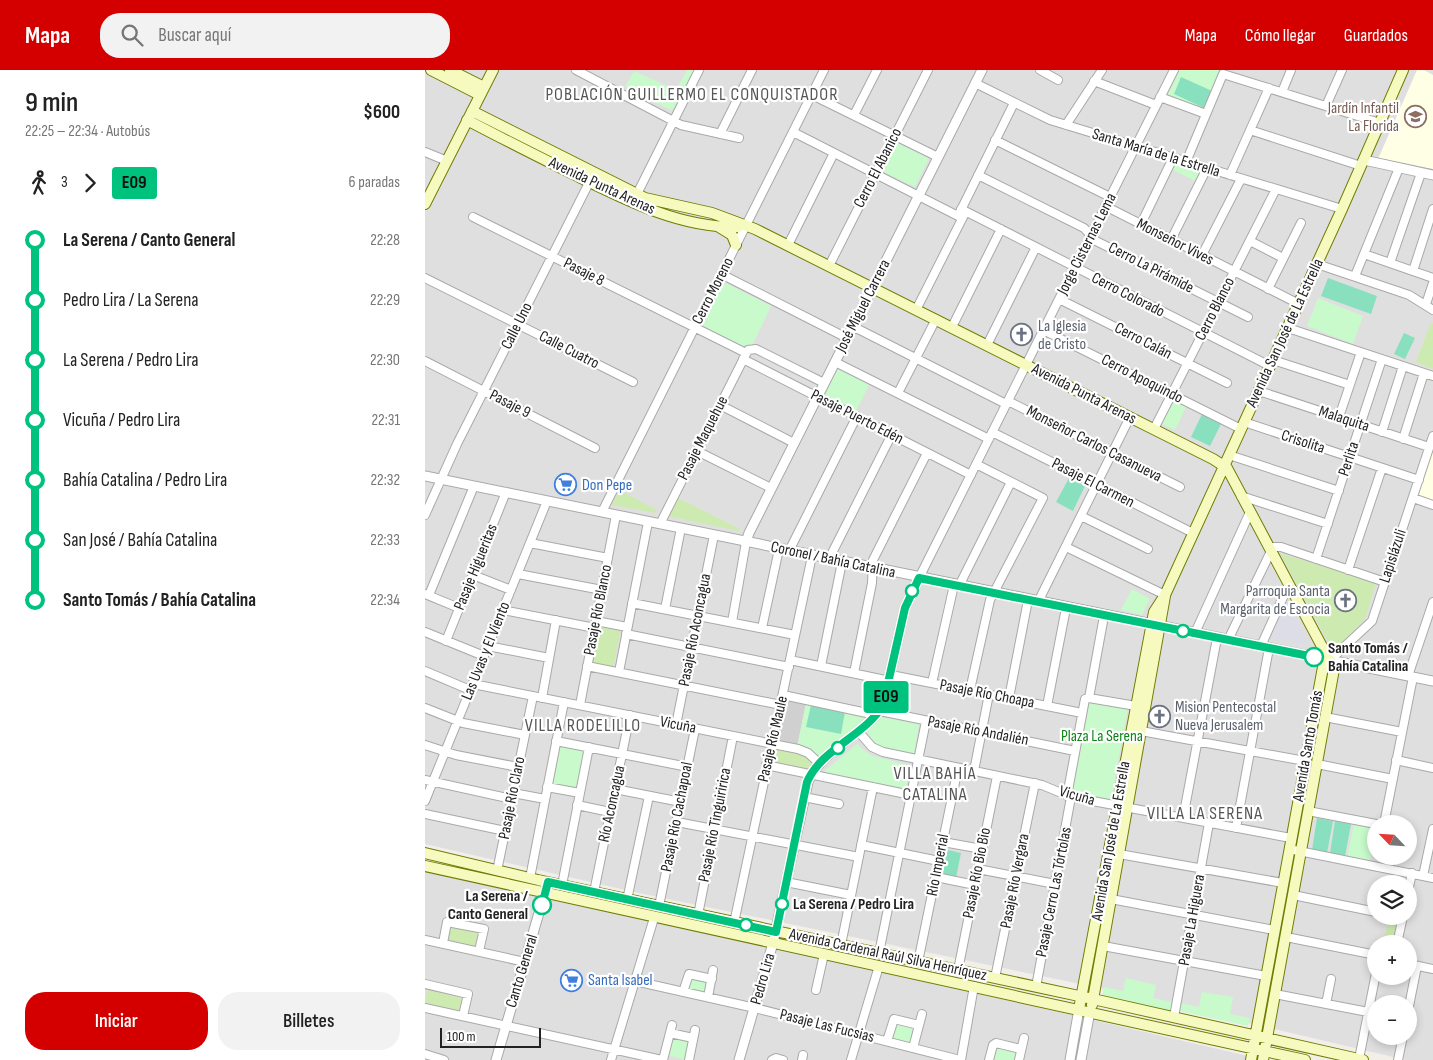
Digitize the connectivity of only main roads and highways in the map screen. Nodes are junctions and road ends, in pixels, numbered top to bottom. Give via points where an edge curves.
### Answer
1 (431, 70) edge
2 (450, 70) edge
3 (493, 70) edge
4 (1403, 70) edge
5 (482, 91) junction
6 (469, 116) junction
7 (635, 199) junction
8 (425, 204) edge
9 (714, 225) junction
10 (746, 226) junction
11 (736, 245) road end
12 (1224, 466) junction
13 (1156, 626) junction
14 (1330, 660) junction
15 (1123, 807) junction
16 (425, 853) edge
17 (425, 866) edge
18 (1082, 996) junction
19 (1093, 999) junction
20 (1079, 1009) junction
21 (1090, 1011) junction
22 (1262, 1037) junction
23 (1261, 1051) edge
24 (1251, 1060) edge
25 (1305, 1060) edge
26 (1361, 1060) edge

1 - 5 main road
2 - 5 main road
3 - 5 main road
4 - 12 main road, Avenida San José de La Estrella
5 - 6 main road
6 - 7 main road, Avenida Punta Arenas
6 - 8 main road
7 - 9 main road, Avenida Punta Arenas via 665,215
7 - 10 main road, Avenida Punta Arenas via 712,214
9 - 10 main road, Avenida Punta Arenas
9 - 11 main road via 732,235
10 - 12 main road, Avenida Punta Arenas
12 - 13 main road, Avenida San José de La Estrella via 1165,595 1154,612
12 - 14 main road
13 - 15 main road, Avenida San José de La Estrella via 1141,731
13 - 15 main road, Avenida San José de La Estrella via 1136,706
14 - 22 main road, Avenida Santo Tomás via 1334,669 1286,936 1275,994
14 - 22 main road, Avenida Santo Tomás via 1323,667 1274,930 1266,976
15 - 18 main road, Avenida San José de La Estrella
15 - 19 main road, Avenida San José de La Estrella via 1119,854
16 - 18 main road, Avenida Cardenal Raúl Silva Henríquez via 627,900
17 - 20 main road, Avenida Cardenal Raúl Silva Henríquez
18 - 19 main road, Avenida Cardenal Raúl Silva Henríquez
18 - 20 main road, Avenida San José de La Estrella
19 - 21 main road, Avenida San José de La Estrella
19 - 22 main road, Avenida Cardenal Raúl Silva Henríquez
20 - 21 main road, Avenida Cardenal Raúl Silva Henríquez
21 - 23 main road, Avenida Cardenal Raúl Silva Henríquez
22 - 23 main road, Avenida Santo Tomás
22 - 26 main road, Avenida Cardenal Raúl Silva Henríquez
23 - 24 main road, Avenida Santo Tomás
23 - 25 main road, Avenida Cardenal Raúl Silva Henríquez

